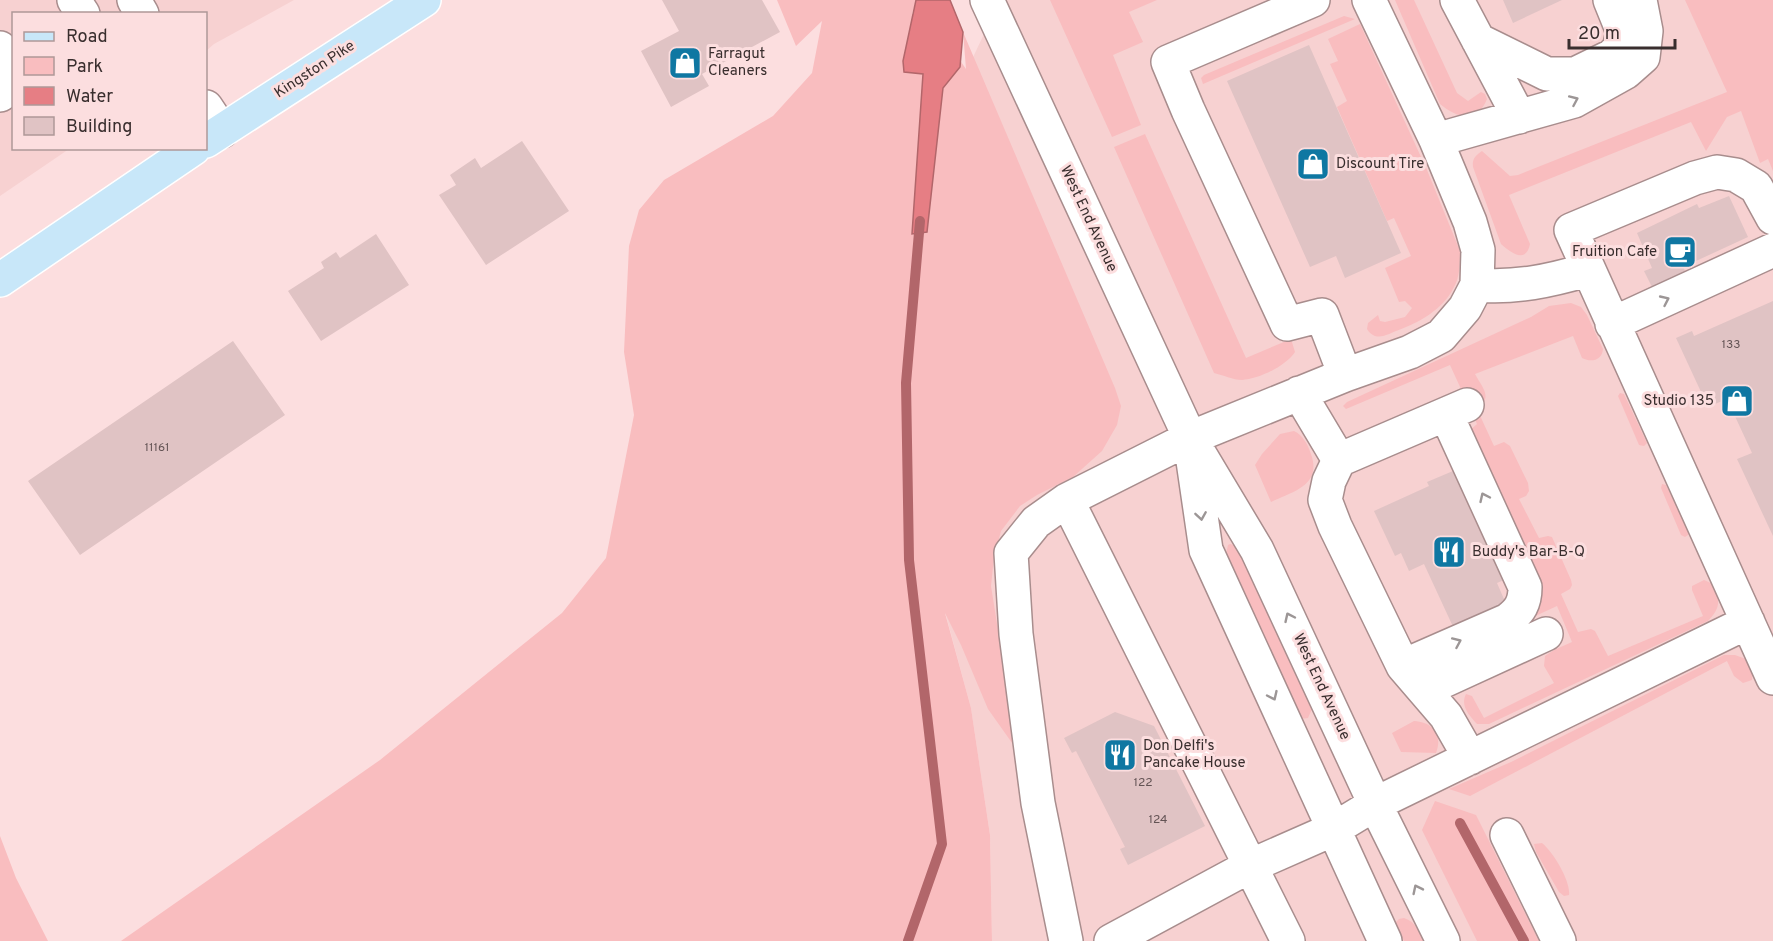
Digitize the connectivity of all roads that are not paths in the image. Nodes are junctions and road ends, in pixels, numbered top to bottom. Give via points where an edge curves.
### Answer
1 (424, 0) edge
2 (987, 0) edge
3 (1313, 0) edge
4 (1370, 0) edge
5 (1457, 0) edge
6 (1610, 0) edge
7 (1640, 0) edge
8 (1478, 40) junction
9 (0, 48) edge
10 (12, 66) edge
11 (1547, 74) junction
12 (1519, 117) junction
13 (207, 133) edge
14 (1436, 140) junction
15 (183, 150) edge
16 (1773, 218) edge
17 (1773, 250) edge
18 (1587, 270) junction
19 (1773, 274) edge
20 (0, 280) edge
21 (1477, 285) junction
22 (1617, 334) junction
23 (1345, 375) junction
24 (1299, 393) junction
25 (1190, 438) junction
26 (1339, 460) junction
27 (1067, 500) junction
28 (1748, 622) junction
29 (1546, 634) dead end
30 (1403, 666) junction
31 (1773, 678) edge
32 (1424, 690) junction
33 (1470, 758) junction
34 (1375, 804) junction
35 (1334, 828) junction
36 (1507, 835) dead end
37 (1250, 866) junction
38 (1065, 941) edge
39 (1111, 941) edge
40 (1288, 941) edge
41 (1385, 941) edge
42 (1443, 941) edge
43 (1559, 941) edge

1 - 13 main road, Kingston Pike
2 - 25 street, West End Avenue
3 - 23 street via 1168,62 1287,324 1322,315
4 - 14 street
5 - 8 street
6 - 11 street via 1623,32 1619,49 1575,74
12 -> 7 street via 1574,101 1626,72 1643,57 1646,31
8 - 11 street
8 - 12 street
9 - 10 street
11 - 12 street
12 - 14 street
14 - 21 street via 1473,232 1478,250
15 - 20 main road, Kingston Pike
16 - 18 street via 1756,187 1736,175 1717,172 1695,178 1571,230
22 -> 17 street
18 - 21 street via 1521,285
18 - 22 street
19 - 22 street
21 - 23 street via 1465,308 1441,336 1410,352
22 - 28 street
23 - 24 street
24 - 25 street
24 - 26 street
25 - 27 street
34 -> 25 street, West End Avenue via 1257,550
25 -> 35 street, West End Avenue via 1206,550
26 - 30 street via 1325,500
30 -> 26 street via 1508,620 1523,606 1525,587 1457,410
27 - 37 street
27 - 38 street via 1036,522 1011,554 1016,634 1038,803
28 - 31 street
28 - 33 street
29 - 32 street
30 - 32 street
32 - 33 street via 1446,716
33 - 34 street
34 - 35 street
42 -> 34 street, West End Avenue
35 - 37 street
35 - 41 street, West End Avenue
36 - 43 street
37 - 39 street
37 - 40 street

